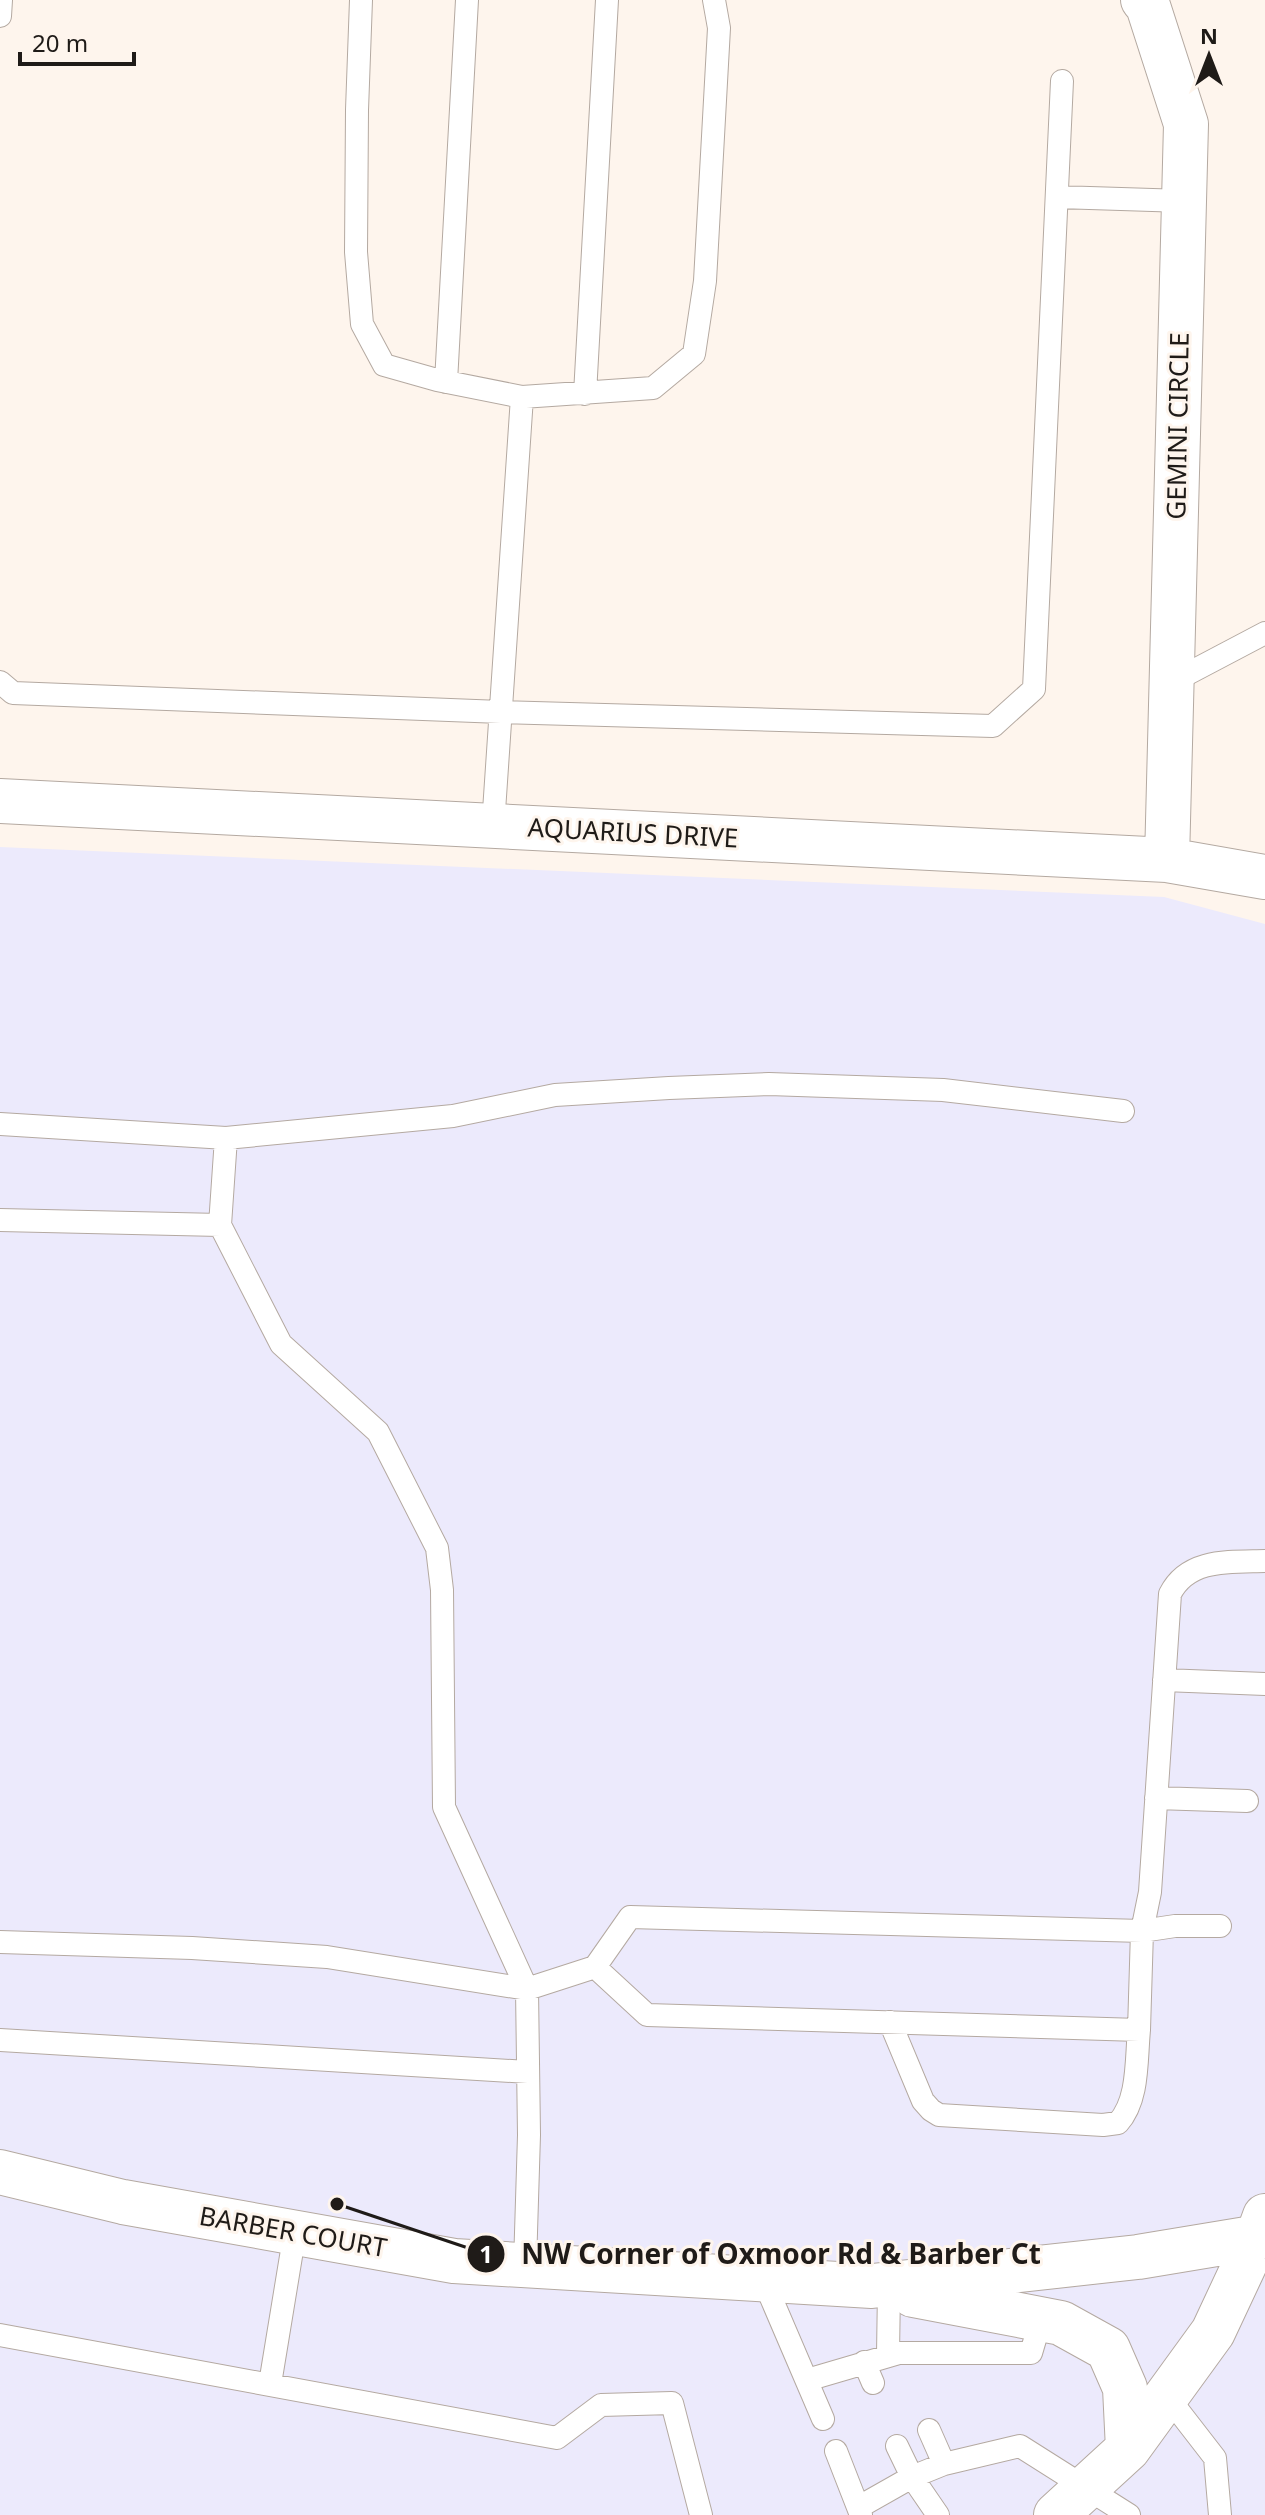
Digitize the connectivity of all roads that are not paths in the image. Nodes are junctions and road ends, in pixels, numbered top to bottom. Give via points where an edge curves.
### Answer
1 (1, 0) edge
2 (361, 0) edge
3 (467, 0) edge
4 (607, 0) edge
5 (714, 0) edge
6 (1143, 0) edge
7 (0, 16) edge
8 (1062, 81) dead end
9 (1058, 197) junction
10 (1184, 201) junction
11 (446, 382) junction
12 (585, 394) junction
13 (522, 397) junction
14 (1265, 633) edge
15 (0, 682) edge
16 (1172, 682) junction
17 (501, 712) junction
18 (0, 801) edge
19 (493, 826) junction
20 (1167, 860) junction
21 (1265, 877) edge
22 (1123, 1111) dead end
23 (0, 1124) edge
24 (226, 1138) junction
25 (0, 1220) edge
26 (220, 1225) junction
27 (1265, 1561) edge
28 (1164, 1680) junction
29 (1265, 1684) edge
30 (1156, 1798) junction
31 (1247, 1801) dead end
32 (1220, 1926) dead end
33 (1142, 1931) junction
34 (0, 1942) edge
35 (595, 1967) junction
36 (527, 1989) junction
37 (890, 2022) junction
38 (1139, 2030) junction
39 (0, 2040) edge
40 (528, 2072) junction
41 (0, 2172) edge
42 (1262, 2229) edge
43 (295, 2232) junction
44 (525, 2265) junction
45 (763, 2279) junction
46 (880, 2288) junction
47 (1041, 2319) junction
48 (0, 2335) edge
49 (897, 2359) junction
50 (807, 2380) junction
51 (270, 2384) junction
52 (1167, 2396) junction
53 (823, 2419) dead end
54 (929, 2430) dead end
55 (897, 2446) dead end
56 (1128, 2449) junction
57 (836, 2451) dead end
58 (944, 2464) junction
59 (912, 2477) junction
60 (1071, 2501) edge
61 (860, 2511) edge
62 (701, 2515) edge
63 (938, 2515) edge
64 (1129, 2515) edge
65 (1220, 2515) edge

1 - 7 lane
2 - 11 lane via 356,252 362,324 384,365
3 - 11 lane
4 - 12 lane
5 - 12 lane via 719,28 705,281 694,354 653,388
6 - 10 street, GEMINI CIRCLE via 1186,124
8 - 9 lane
9 - 10 lane
9 - 17 lane via 1034,689 993,726
10 - 16 street, GEMINI CIRCLE
11 - 13 lane
12 - 13 lane
13 - 17 lane
14 - 16 lane
15 - 17 lane via 13,693
16 - 20 street, GEMINI CIRCLE
17 - 19 lane
18 - 19 street, AQUARIUS DRIVE
19 - 20 street, AQUARIUS DRIVE
20 - 21 street, AQUARIUS DRIVE
22 - 24 lane via 943,1090 769,1084 555,1095 453,1116
23 - 24 lane
24 - 26 lane
25 - 26 lane
26 - 36 lane via 281,1344 378,1432 437,1548 444,1807
27 - 28 lane via 1217,1562 1177,1580 1170,1594
28 - 29 lane
28 - 30 lane
30 - 31 lane
30 - 33 lane
32 - 33 lane
33 - 35 lane via 630,1917
33 - 38 lane
34 - 36 lane via 327,1957
35 - 36 lane
35 - 37 lane via 647,2015
36 - 40 lane
37 - 38 lane
37 - 38 lane via 923,2101 939,2115 1103,2125 1118,2123 1132,2101
39 - 40 lane
40 - 44 lane
41 - 43 street, BARBER COURT via 123,2202
42 - 46 street, BARBER COURT via 1138,2257
42 - 52 street via 1213,2332
43 - 44 street, BARBER COURT via 454,2261
43 - 51 lane
44 - 45 street, BARBER COURT
45 - 46 street, BARBER COURT
45 - 50 lane
46 - 47 street
46 - 49 lane
47 - 49 lane via 1031,2353
47 - 56 street via 1061,2323 1108,2349 1125,2388
48 - 51 lane
49 - 50 lane via 868,2372
50 - 53 lane
51 - 62 lane via 557,2438 601,2405 672,2403
52 - 56 street
52 - 65 lane via 1215,2458
54 - 58 lane
55 - 59 lane
56 - 60 street
57 - 61 lane
58 - 59 lane
58 - 60 lane via 1020,2446
59 - 61 lane
59 - 63 lane
60 - 64 lane

